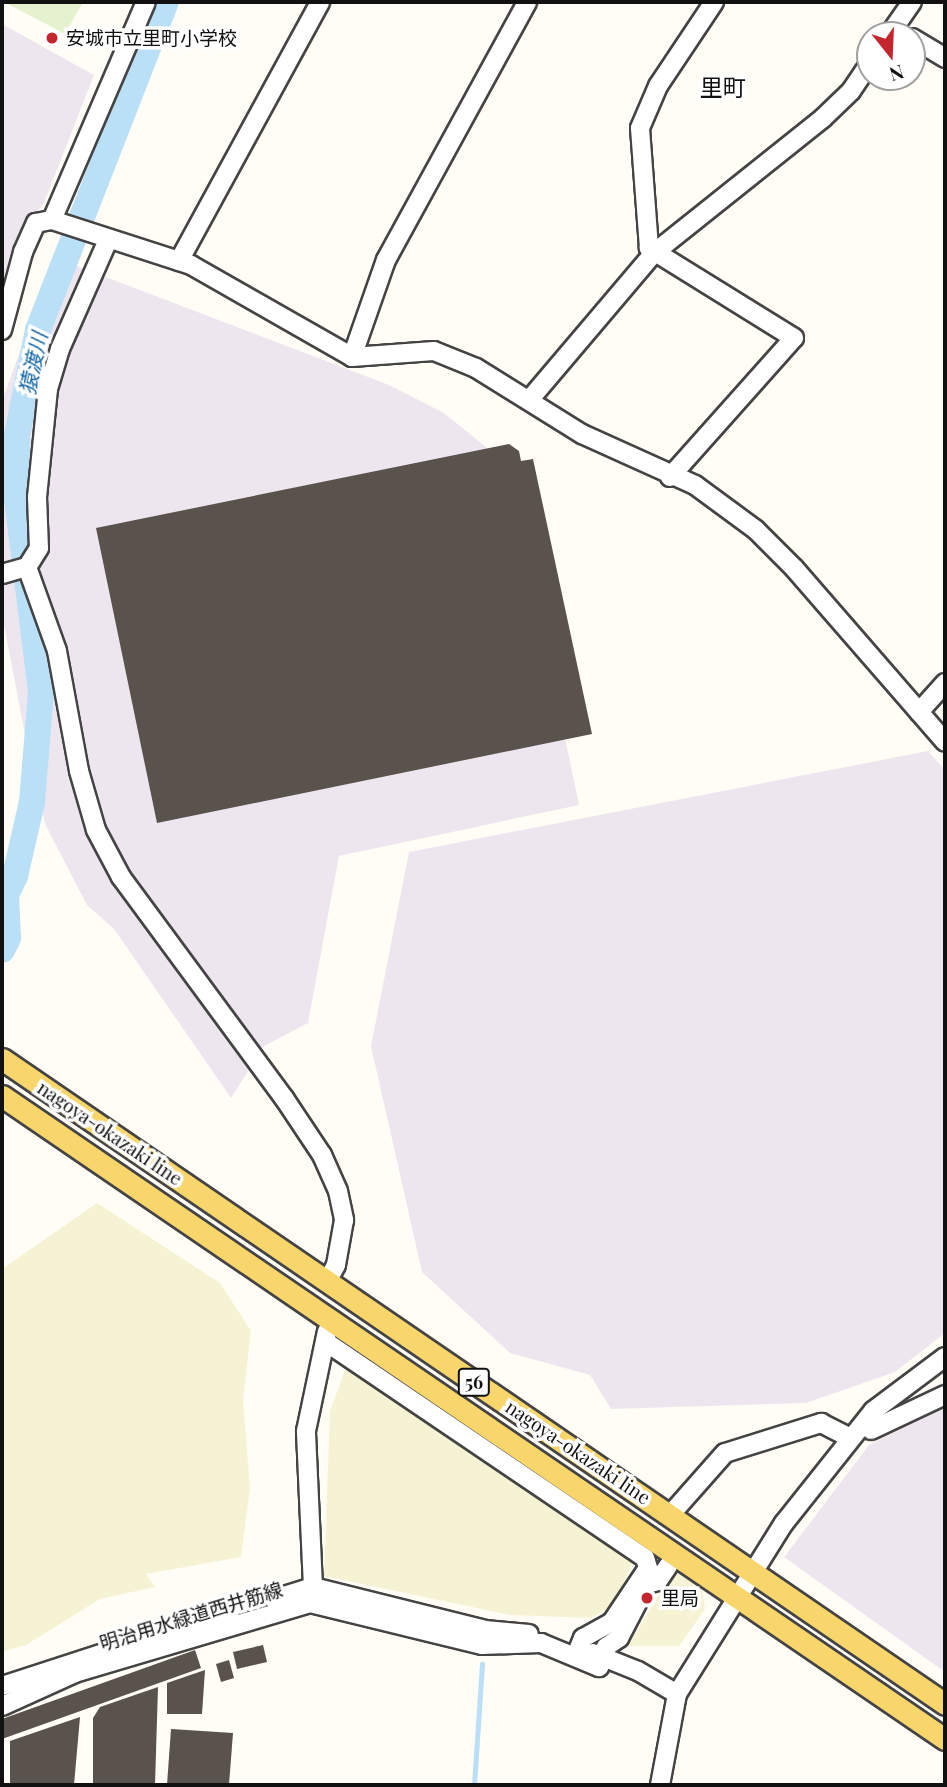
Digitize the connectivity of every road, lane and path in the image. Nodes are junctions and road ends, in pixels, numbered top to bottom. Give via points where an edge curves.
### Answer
1 (146, 2) edge
2 (320, 2) edge
3 (527, 2) edge
4 (714, 2) edge
5 (912, 2) edge
6 (905, 21) edge
7 (926, 48) edge
8 (945, 58) edge
9 (856, 84) edge
10 (57, 217) junction
11 (108, 240) junction
12 (654, 253) junction
13 (179, 261) junction
14 (2, 330) edge
15 (352, 357) junction
16 (530, 399) junction
17 (670, 477) junction
18 (27, 567) junction
19 (2, 574) edge
20 (945, 683) edge
21 (919, 712) junction
22 (945, 742) edge
23 (2, 1059) edge
24 (2, 1097) edge
25 (327, 1282) junction
26 (328, 1320) junction
27 (326, 1342) junction
28 (945, 1357) edge
29 (945, 1395) edge
30 (871, 1430) dead end
31 (848, 1437) junction
32 (671, 1514) junction
33 (668, 1566) dead end
34 (753, 1574) junction
35 (313, 1587) junction
36 (738, 1597) junction
37 (579, 1648) junction
38 (601, 1656) junction
39 (2, 1686) edge
40 (677, 1694) junction
41 (945, 1704) edge
42 (2, 1706) edge
43 (945, 1739) edge
44 (660, 1785) edge

1 - 10 street
2 - 13 street
3 - 15 street via 386,260
4 - 12 street via 658,86 640,128 649,248
5 - 6 street
7 - 8 street
9 - 12 street via 823,118
10 - 11 street
10 - 14 street via 36,223 23,252
11 - 13 street
11 - 18 street via 60,349 48,389 37,497 40,548
12 - 16 street
12 - 17 street via 794,338
13 - 15 street
15 - 16 street via 434,351
16 - 17 street via 583,434
17 - 21 street via 695,485 756,530
18 - 19 street
18 - 25 street via 57,651 79,771 96,830 121,877 292,1110 322,1155 338,1191 344,1220 336,1265
20 - 21 street
21 - 22 street
23 - 25 main road, nagoya-okazaki line / 56
24 - 26 main road, nagoya-okazaki line / 56
25 - 32 main road, nagoya-okazaki line / 56
26 - 27 street
26 - 36 main road, nagoya-okazaki line / 56
27 - 35 street via 306,1431
27 - 37 street via 645,1558 648,1568 612,1622 583,1638
28 - 31 street via 873,1411
29 - 30 street
31 - 32 street via 821,1423 725,1453
31 - 34 street
32 - 34 main road, nagoya-okazaki line / 56
33 - 38 street via 658,1581 648,1584 619,1638
34 - 36 street
34 - 41 main road, nagoya-okazaki line / 56
35 - 37 street via 485,1630 549,1637
35 - 39 street
36 - 40 street
36 - 43 main road, nagoya-okazaki line / 56
37 - 38 street
38 - 40 street
38 - 42 street, 明治用水緑道西井筋線 via 599,1667 541,1643 482,1645 310,1603 75,1673
40 - 44 street

